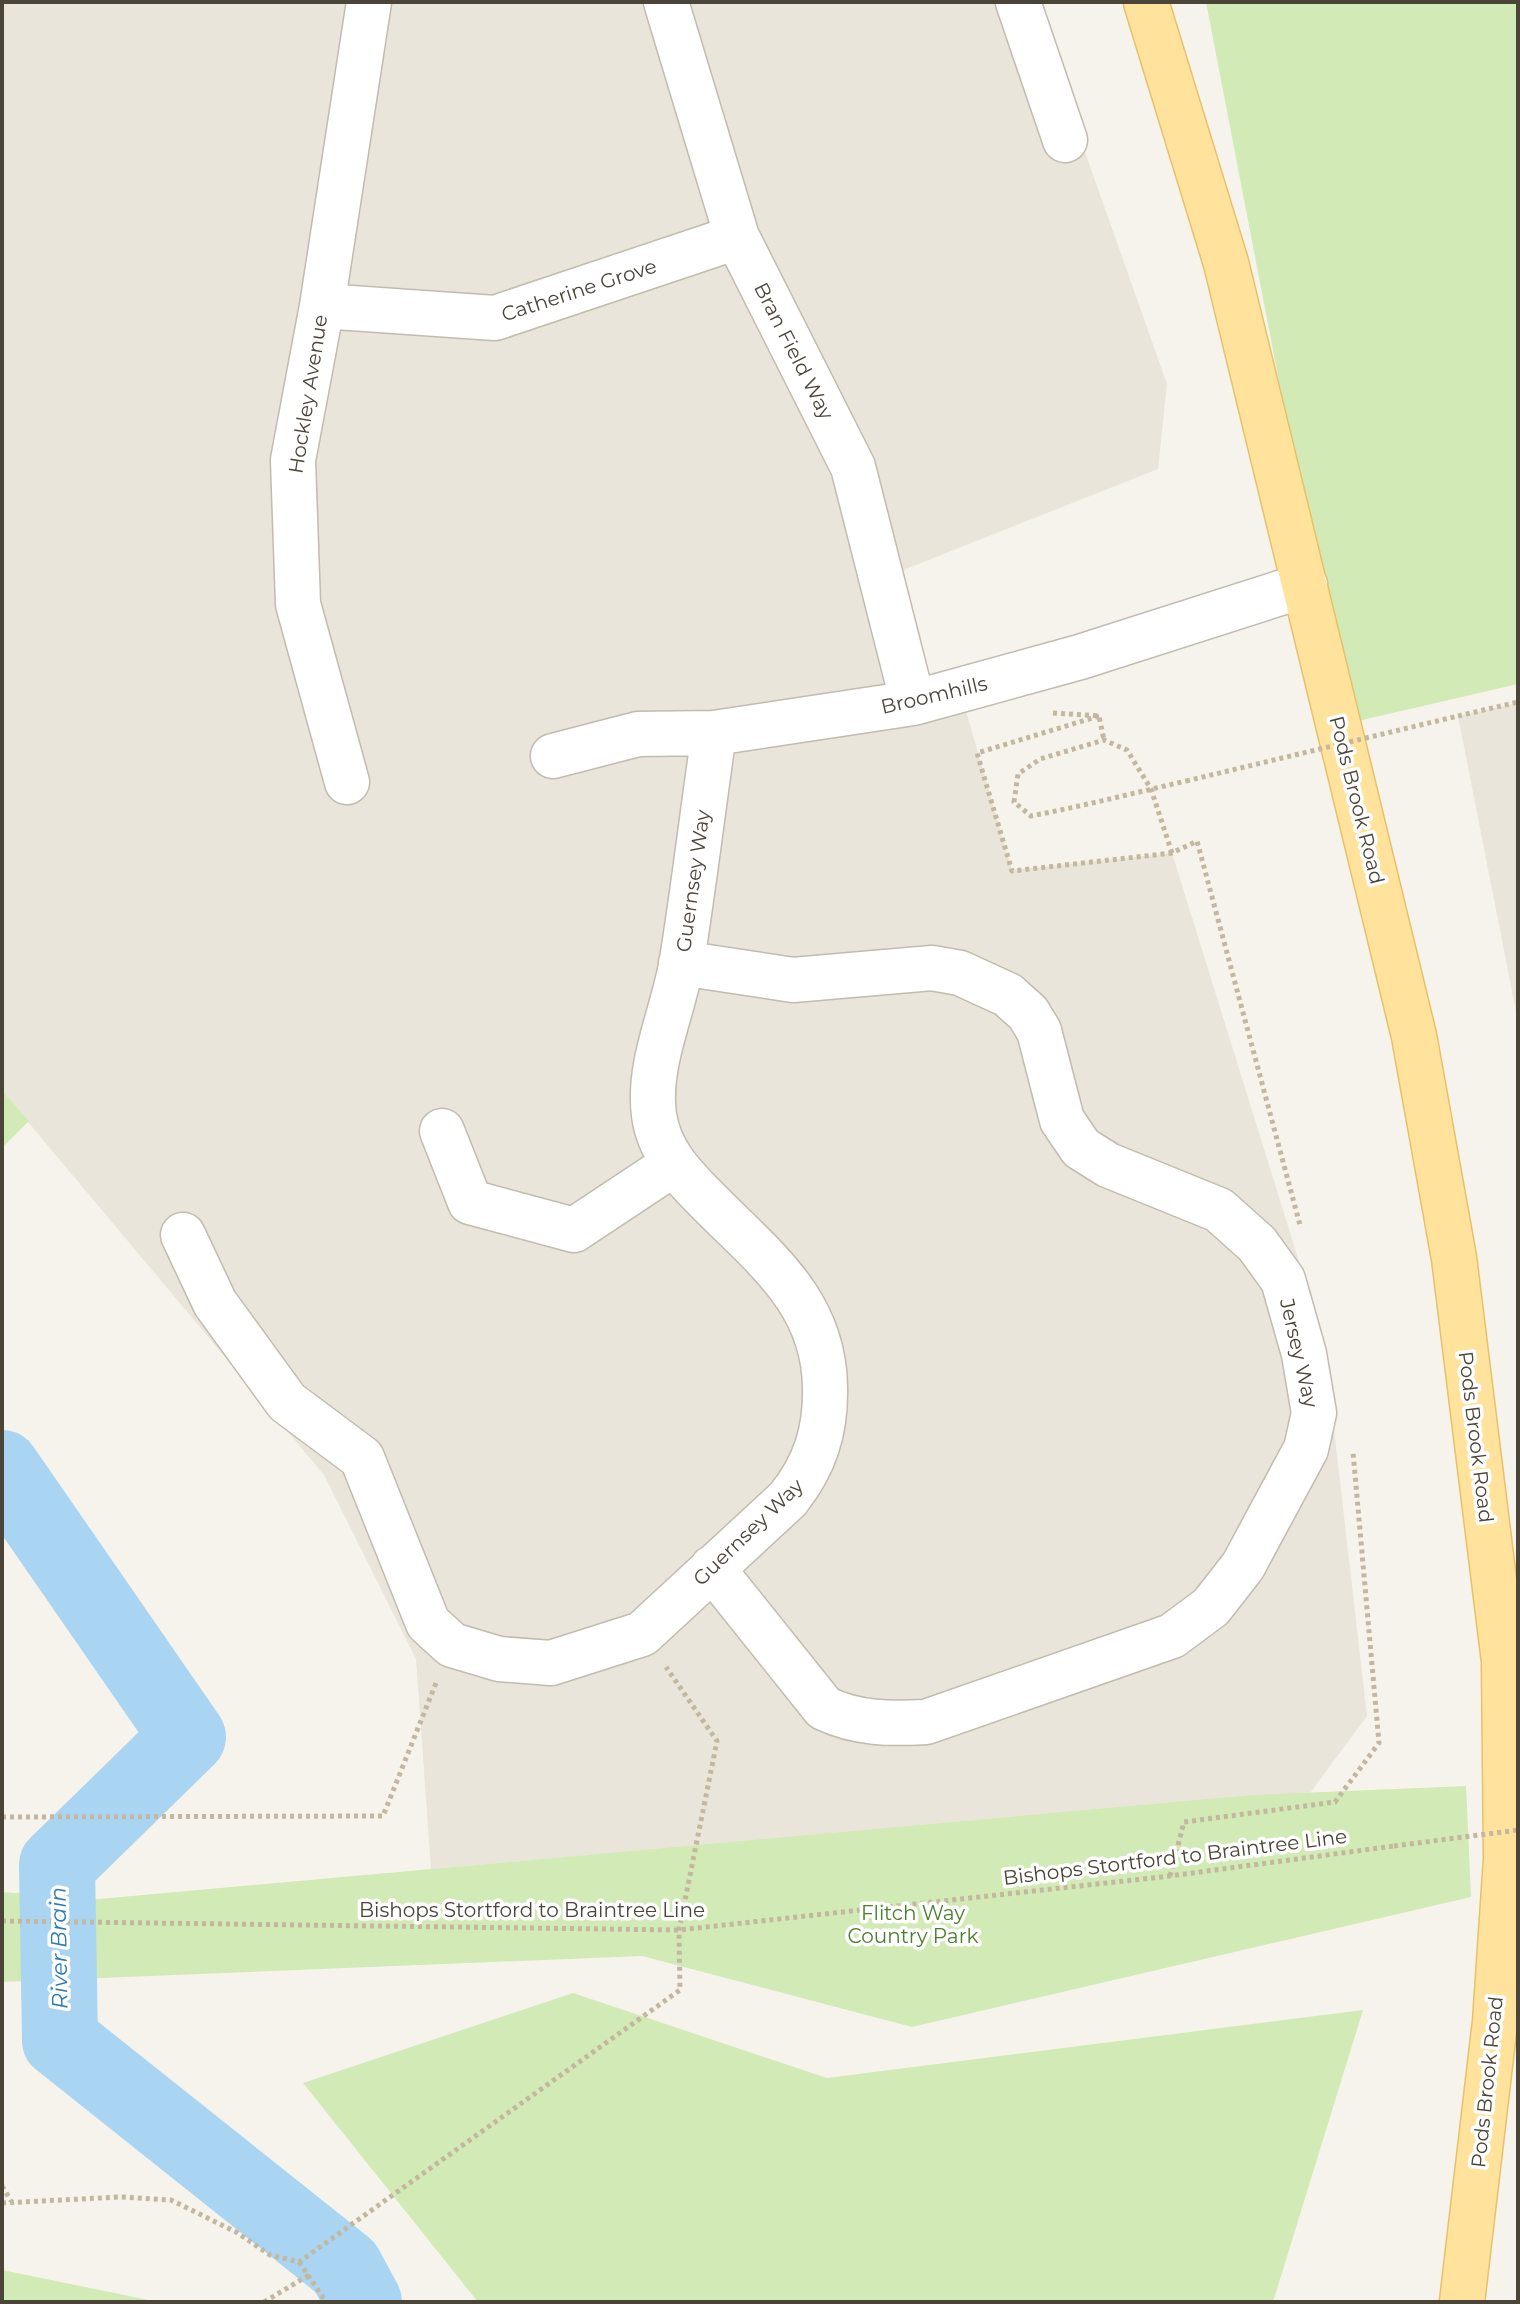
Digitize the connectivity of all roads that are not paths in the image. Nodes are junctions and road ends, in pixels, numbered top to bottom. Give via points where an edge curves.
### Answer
1 (369, 2) edge
2 (666, 2) edge
3 (1018, 2) edge
4 (1146, 2) edge
5 (1065, 140) dead end
6 (737, 237) junction
7 (322, 306) junction
8 (1305, 585) junction
9 (913, 703) junction
10 (714, 733) junction
11 (553, 756) dead end
12 (347, 782) dead end
13 (681, 963) junction
14 (442, 1131) dead end
15 (672, 1165) junction
16 (183, 1235) dead end
17 (712, 1568) junction
18 (1462, 2302) edge

1 - 7 street, Hockley Avenue
2 - 6 street, Bran Field Way
3 - 5 street
4 - 8 main road, Pods Brook Road via 1226,263
6 - 7 street, Catherine Grove via 495,318
6 - 9 street, Bran Field Way via 853,467
7 - 12 street, Hockley Avenue via 293,460 298,604
8 - 9 street, Broomhills via 1080,657
8 - 18 main road, Pods Brook Road via 1414,1036 1454,1258 1504,1661 1506,1859 1495,2022
9 - 10 street, Broomhills
10 - 11 street, Broomhills via 638,734
10 - 13 street, Guernsey Way
13 - 15 street, Guernsey Way via 654,1077 654,1116
13 - 17 street, Jersey Way via 793,980 932,968 960,973 1008,995 1039,1031 1062,1120 1081,1148 1108,1165 1219,1210 1257,1244 1283,1280 1314,1413 1306,1449 1243,1566 1211,1607 1172,1636 926,1722 889,1724 824,1708
14 - 15 street via 470,1202 574,1230
15 - 17 street, Guernsey Way via 793,1287 825,1358 819,1449 807,1474 788,1499
16 - 17 street, Guernsey Way via 215,1303 287,1402 362,1458 428,1623 452,1645 499,1659 551,1663 642,1634

